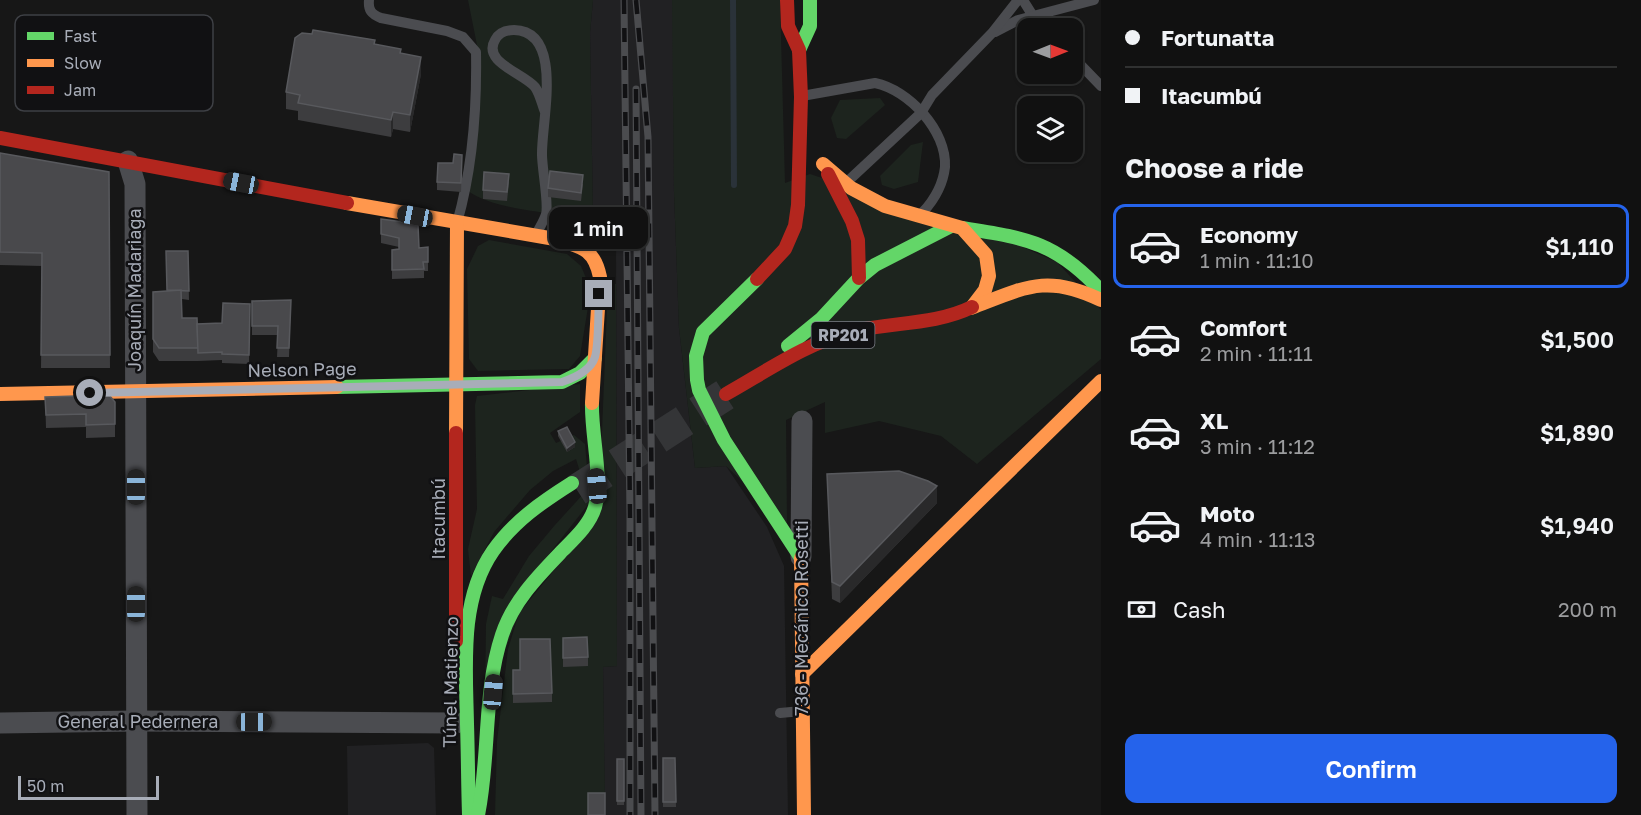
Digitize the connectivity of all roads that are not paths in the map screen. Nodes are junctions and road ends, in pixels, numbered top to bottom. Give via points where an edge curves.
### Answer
1 (369, 0) edge
2 (787, 0) edge
3 (810, 0) edge
4 (1018, 0) edge
5 (1023, 0) edge
6 (1094, 0) edge
7 (1034, 16) junction
8 (992, 33) junction
9 (799, 50) junction
10 (1083, 67) edge
11 (1101, 86) edge
12 (801, 97) junction
13 (545, 112) junction
14 (921, 113) junction
15 (0, 138) edge
16 (128, 161) junction
17 (823, 164) junction
18 (845, 183) junction
19 (919, 217) junction
20 (457, 223) junction
21 (956, 227) junction
22 (536, 235) junction
23 (859, 278) junction
24 (1101, 291) edge
25 (1101, 300) edge
26 (971, 308) junction
27 (595, 358) junction
28 (1101, 381) edge
29 (457, 385) junction
30 (136, 392) junction
31 (0, 394) edge
32 (802, 420) dead end
33 (574, 487) tunnel mouth
34 (801, 558) junction
35 (802, 674) junction
36 (802, 711) junction
37 (780, 713) dead end
38 (137, 721) junction
39 (0, 723) edge
40 (456, 723) junction
41 (137, 815) edge
42 (469, 815) edge
43 (478, 815) edge
44 (804, 815) edge

1 - 20 lane via 372,14 447,31 463,37 476,51 474,140
2 - 9 street via 788,26
3 - 9 street via 810,26
4 - 8 lane
5 - 7 lane
6 - 7 lane
7 - 8 lane
8 - 14 lane via 932,95
9 - 12 street
10 - 11 lane
12 - 14 lane via 875,83 895,89
12 - 17 street
12 - 34 street via 798,205 791,238 773,263 703,332 696,362 699,390 716,425
13 - 13 lane via 546,65 540,43 532,34 522,31 501,33 494,40 494,57 536,89
13 - 22 lane via 542,154 546,214
14 - 18 lane
14 - 19 lane via 941,144 945,167 934,200
15 - 16 street
16 - 20 street
16 - 30 street, Joaquín Madariaga via 135,184
17 - 18 street
17 - 23 street via 855,230
18 - 19 street via 875,202
19 - 21 street
20 - 22 street
20 - 29 street, Itacumbú
21 - 23 street via 904,248
21 - 24 street via 1039,244 1080,270
21 - 26 street via 979,246 988,263 985,290
22 - 27 street via 584,249 597,262 600,277
23 - 26 street, RP201 via 821,319 723,390 838,336 945,317
25 - 26 street via 1072,287 1048,284
27 - 29 street, Nelson Page via 588,368 562,382
27 - 43 street via 594,508 582,529 538,575 507,619 494,673
28 - 35 street
29 - 30 street, Nelson Page
29 - 40 street, Itacumbú
30 - 31 street, Nelson Page
30 - 38 street, Joaquín Madariaga
32 - 34 street, 736 - Mecánico Rosetti
33 - 42 street, Túnel Matienzo via 516,538 500,561 481,604 476,639 479,724
34 - 35 street, 736 - Mecánico Rosetti
35 - 36 street, 736 - Mecánico Rosetti
36 - 37 lane
36 - 44 street, 736 - Mecánico Rosetti
38 - 39 street, General Pedernera
38 - 40 street, General Pedernera
38 - 41 street, Joaquín Madariaga
40 - 42 street, Itacumbú via 458,759

